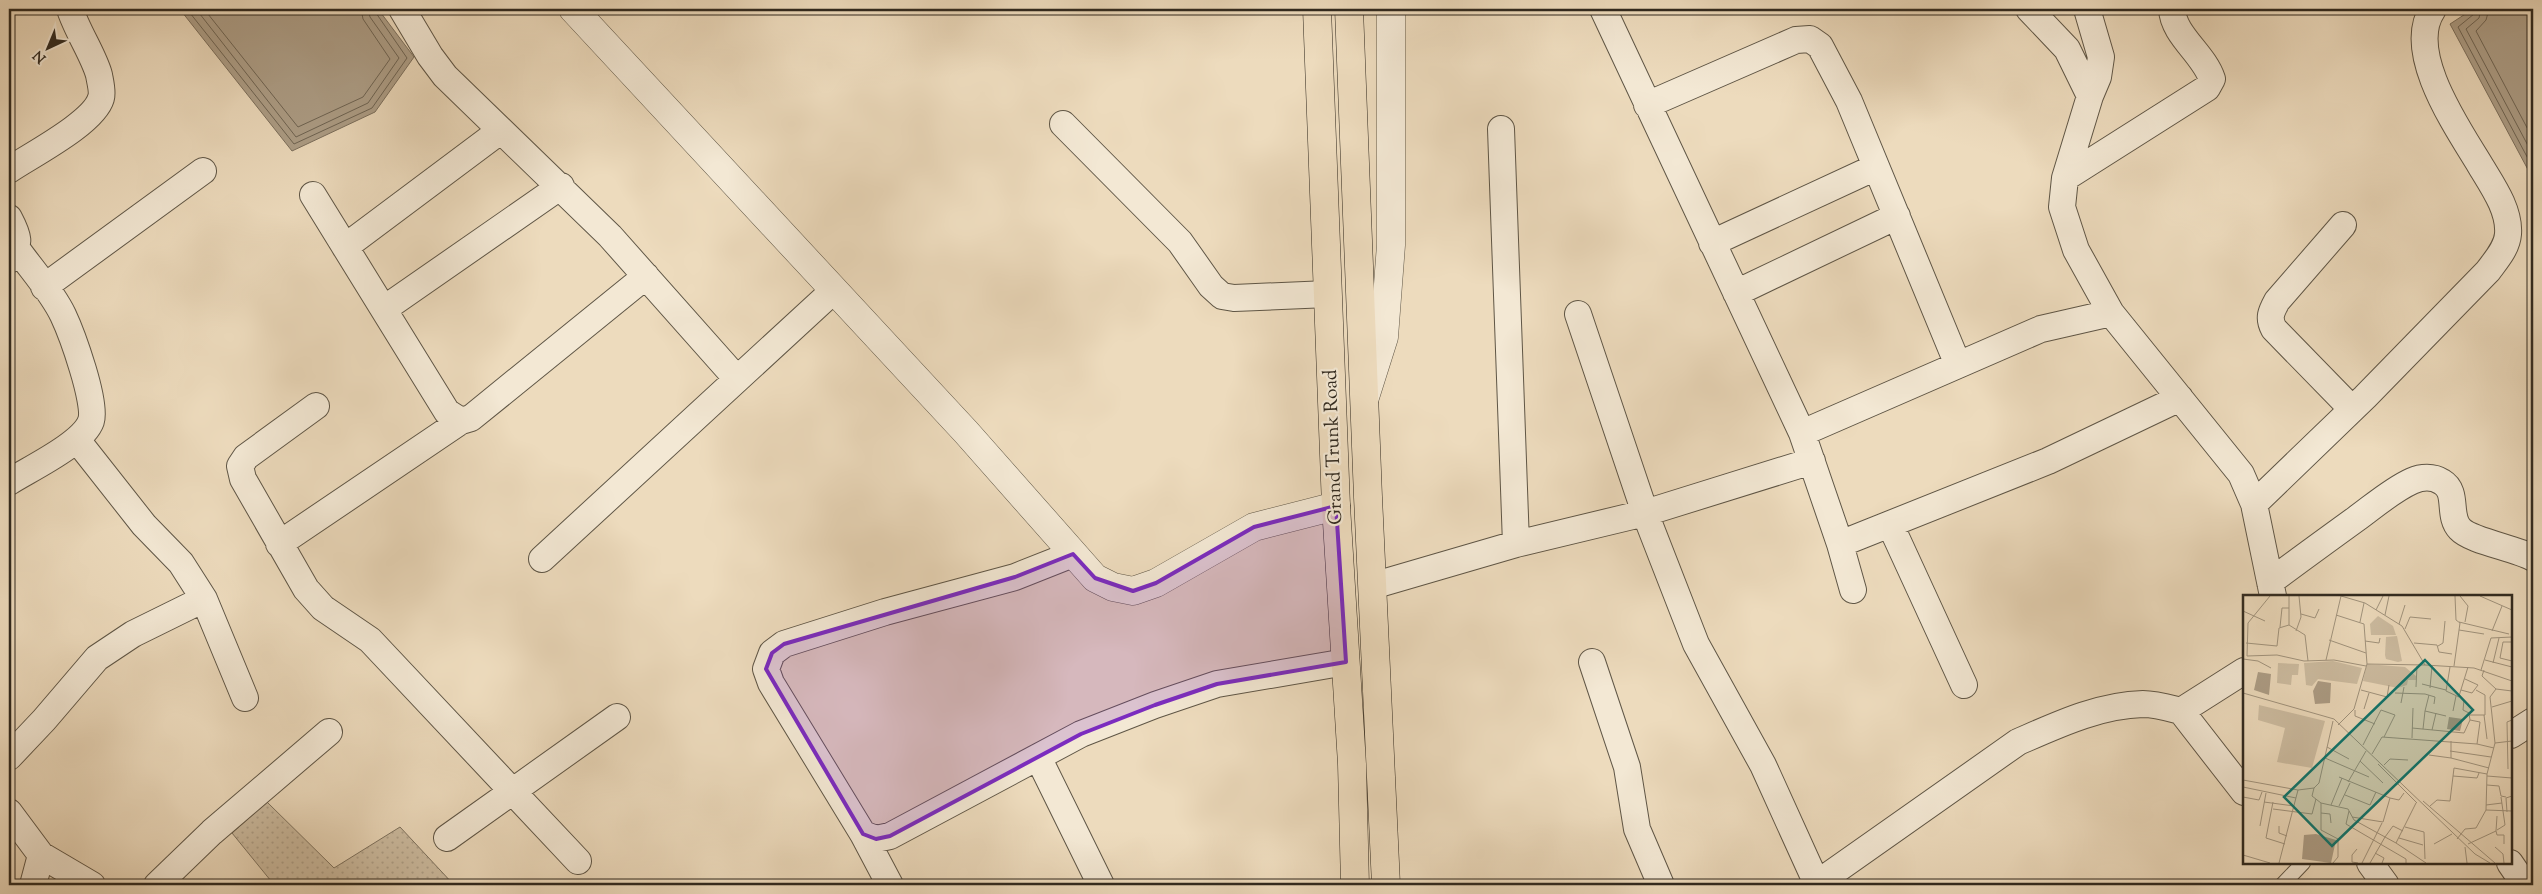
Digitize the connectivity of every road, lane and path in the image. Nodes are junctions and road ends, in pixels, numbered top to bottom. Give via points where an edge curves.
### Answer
1 (70, 9) edge
2 (402, 9) edge
3 (574, 9) edge
4 (1317, 9) edge
5 (1349, 9) edge
6 (1391, 9) edge
7 (1603, 9) edge
8 (2029, 9) edge
9 (2087, 9) edge
10 (2172, 9) edge
11 (2433, 9) edge
12 (2090, 96) junction
13 (1647, 106) junction
14 (1063, 124) dead end
15 (1501, 129) dead end
16 (500, 131) junction
17 (1876, 167) junction
18 (9, 170) edge
19 (203, 171) dead end
20 (2065, 178) junction
21 (561, 186) junction
22 (313, 195) dead end
23 (1897, 216) junction
24 (9, 218) edge
25 (2342, 225) dead end
26 (1712, 243) junction
27 (345, 247) junction
28 (13, 254) edge
29 (646, 276) junction
30 (44, 288) junction
31 (833, 291) junction
32 (1736, 293) junction
33 (1328, 294) junction
34 (384, 309) junction
35 (2111, 313) junction
36 (1578, 314) dead end
37 (1958, 365) junction
38 (737, 379) junction
39 (2180, 398) junction
40 (1364, 399) junction
41 (316, 406) dead end
42 (2352, 410) junction
43 (461, 421) junction
44 (1802, 433) junction
45 (76, 440) junction
46 (1812, 461) junction
47 (9, 482) edge
48 (2254, 504) junction
49 (1336, 506) junction
50 (1645, 513) junction
51 (1890, 524) junction
52 (280, 544) junction
53 (1516, 544) junction
54 (1840, 544) junction
55 (1073, 554) junction
56 (2533, 558) edge
57 (542, 559) dead end
58 (1372, 586) junction
59 (1853, 590) dead end
60 (2271, 590) edge
61 (204, 599) junction
62 (1346, 662) junction
63 (1592, 662) dead end
64 (2243, 672) edge
65 (1964, 685) dead end
66 (245, 698) dead end
67 (2181, 710) junction
68 (617, 717) dead end
69 (329, 732) dead end
70 (9, 756) edge
71 (1038, 757) junction
72 (512, 790) junction
73 (2243, 791) edge
74 (9, 812) edge
75 (863, 834) junction
76 (447, 838) dead end
77 (41, 855) junction
78 (578, 861) dead end
79 (2303, 864) edge
80 (2371, 864) edge
81 (2511, 864) edge
82 (33, 885) edge
83 (92, 885) edge
84 (157, 885) edge
85 (890, 885) edge
86 (1101, 885) edge
87 (1355, 885) edge
88 (1386, 885) edge
89 (1661, 885) edge
90 (1816, 885) edge
91 (2282, 885) edge
92 (2386, 885) edge
93 (2526, 885) edge

1 - 18 street via 75,27 98,73 102,97 94,110 59,140
2 - 16 street via 446,76
3 - 31 street
4 - 33 highway, Grand Trunk Road
5 - 40 highway, Grand Trunk Road
6 - 40 street via 1389,272 1384,337
7 - 13 street
8 - 12 street via 2067,49
9 - 12 street via 2101,57 2098,77
10 - 20 street via 2176,25 2212,79 2206,88
11 - 42 street via 2423,33 2425,56 2456,123 2494,188 2505,215 2508,235 2502,251 2488,271
12 - 20 street
13 - 17 street via 1796,40 1810,39 1820,46 1849,101
13 - 26 street
14 - 33 street via 1180,242 1207,281 1222,296
15 - 53 street
16 - 21 street
16 - 27 street
17 - 23 street
17 - 26 street
19 - 30 street
20 - 35 street via 2062,207 2076,250
21 - 29 street
21 - 34 street
22 - 27 street
23 - 32 street
23 - 37 street
24 - 28 street via 18,236
25 - 42 street via 2277,301 2270,313 2270,322
26 - 32 street
27 - 34 street
28 - 30 street
29 - 38 street
29 - 43 street via 471,418
30 - 45 street via 62,314 74,343 92,404 91,422
31 - 38 street
31 - 55 street via 966,432
32 - 44 street
33 - 49 highway, Grand Trunk Road
34 - 43 street via 447,412
35 - 37 street via 2041,329
35 - 39 street
36 - 50 street
37 - 44 street
38 - 57 street
39 - 48 street via 2241,474
39 - 51 street via 2048,460
40 - 58 highway, Grand Trunk Road
41 - 52 street via 246,457 240,466 243,479
42 - 48 street
43 - 52 street
44 - 46 street
45 - 47 street
45 - 61 street via 144,525 181,563
46 - 50 street
46 - 54 street
48 - 60 street
49 - 55 street via 1254,527 1156,583 1133,591 1113,587 1095,578
49 - 62 highway, Grand Trunk Road
50 - 53 street
50 - 90 street via 1696,644 1763,765
51 - 54 street
51 - 65 street
52 - 72 street via 311,595 323,608 370,640
53 - 58 street
54 - 59 street
55 - 75 street via 1015,577 885,612 784,644 772,653 766,669 771,683
56 - 60 street via 2516,549 2466,535 2458,528 2453,514 2452,495 2443,482 2430,477 2414,480 2382,500
58 - 88 highway, Grand Trunk Road
61 - 66 street
61 - 70 street via 133,634 97,658
62 - 71 street via 1217,684 1155,704 1081,734
62 - 87 highway, Grand Trunk Road
63 - 89 street via 1627,767 1637,829
64 - 67 street
67 - 73 street
67 - 90 street via 2144,704 2100,710 2018,742
68 - 72 street
69 - 84 street via 212,832
71 - 75 street via 890,836 876,839
71 - 86 street
72 - 76 street
72 - 78 street
74 - 77 street
75 - 85 street
77 - 82 street
77 - 83 street
79 - 91 lane
80 - 92 street
81 - 93 street

